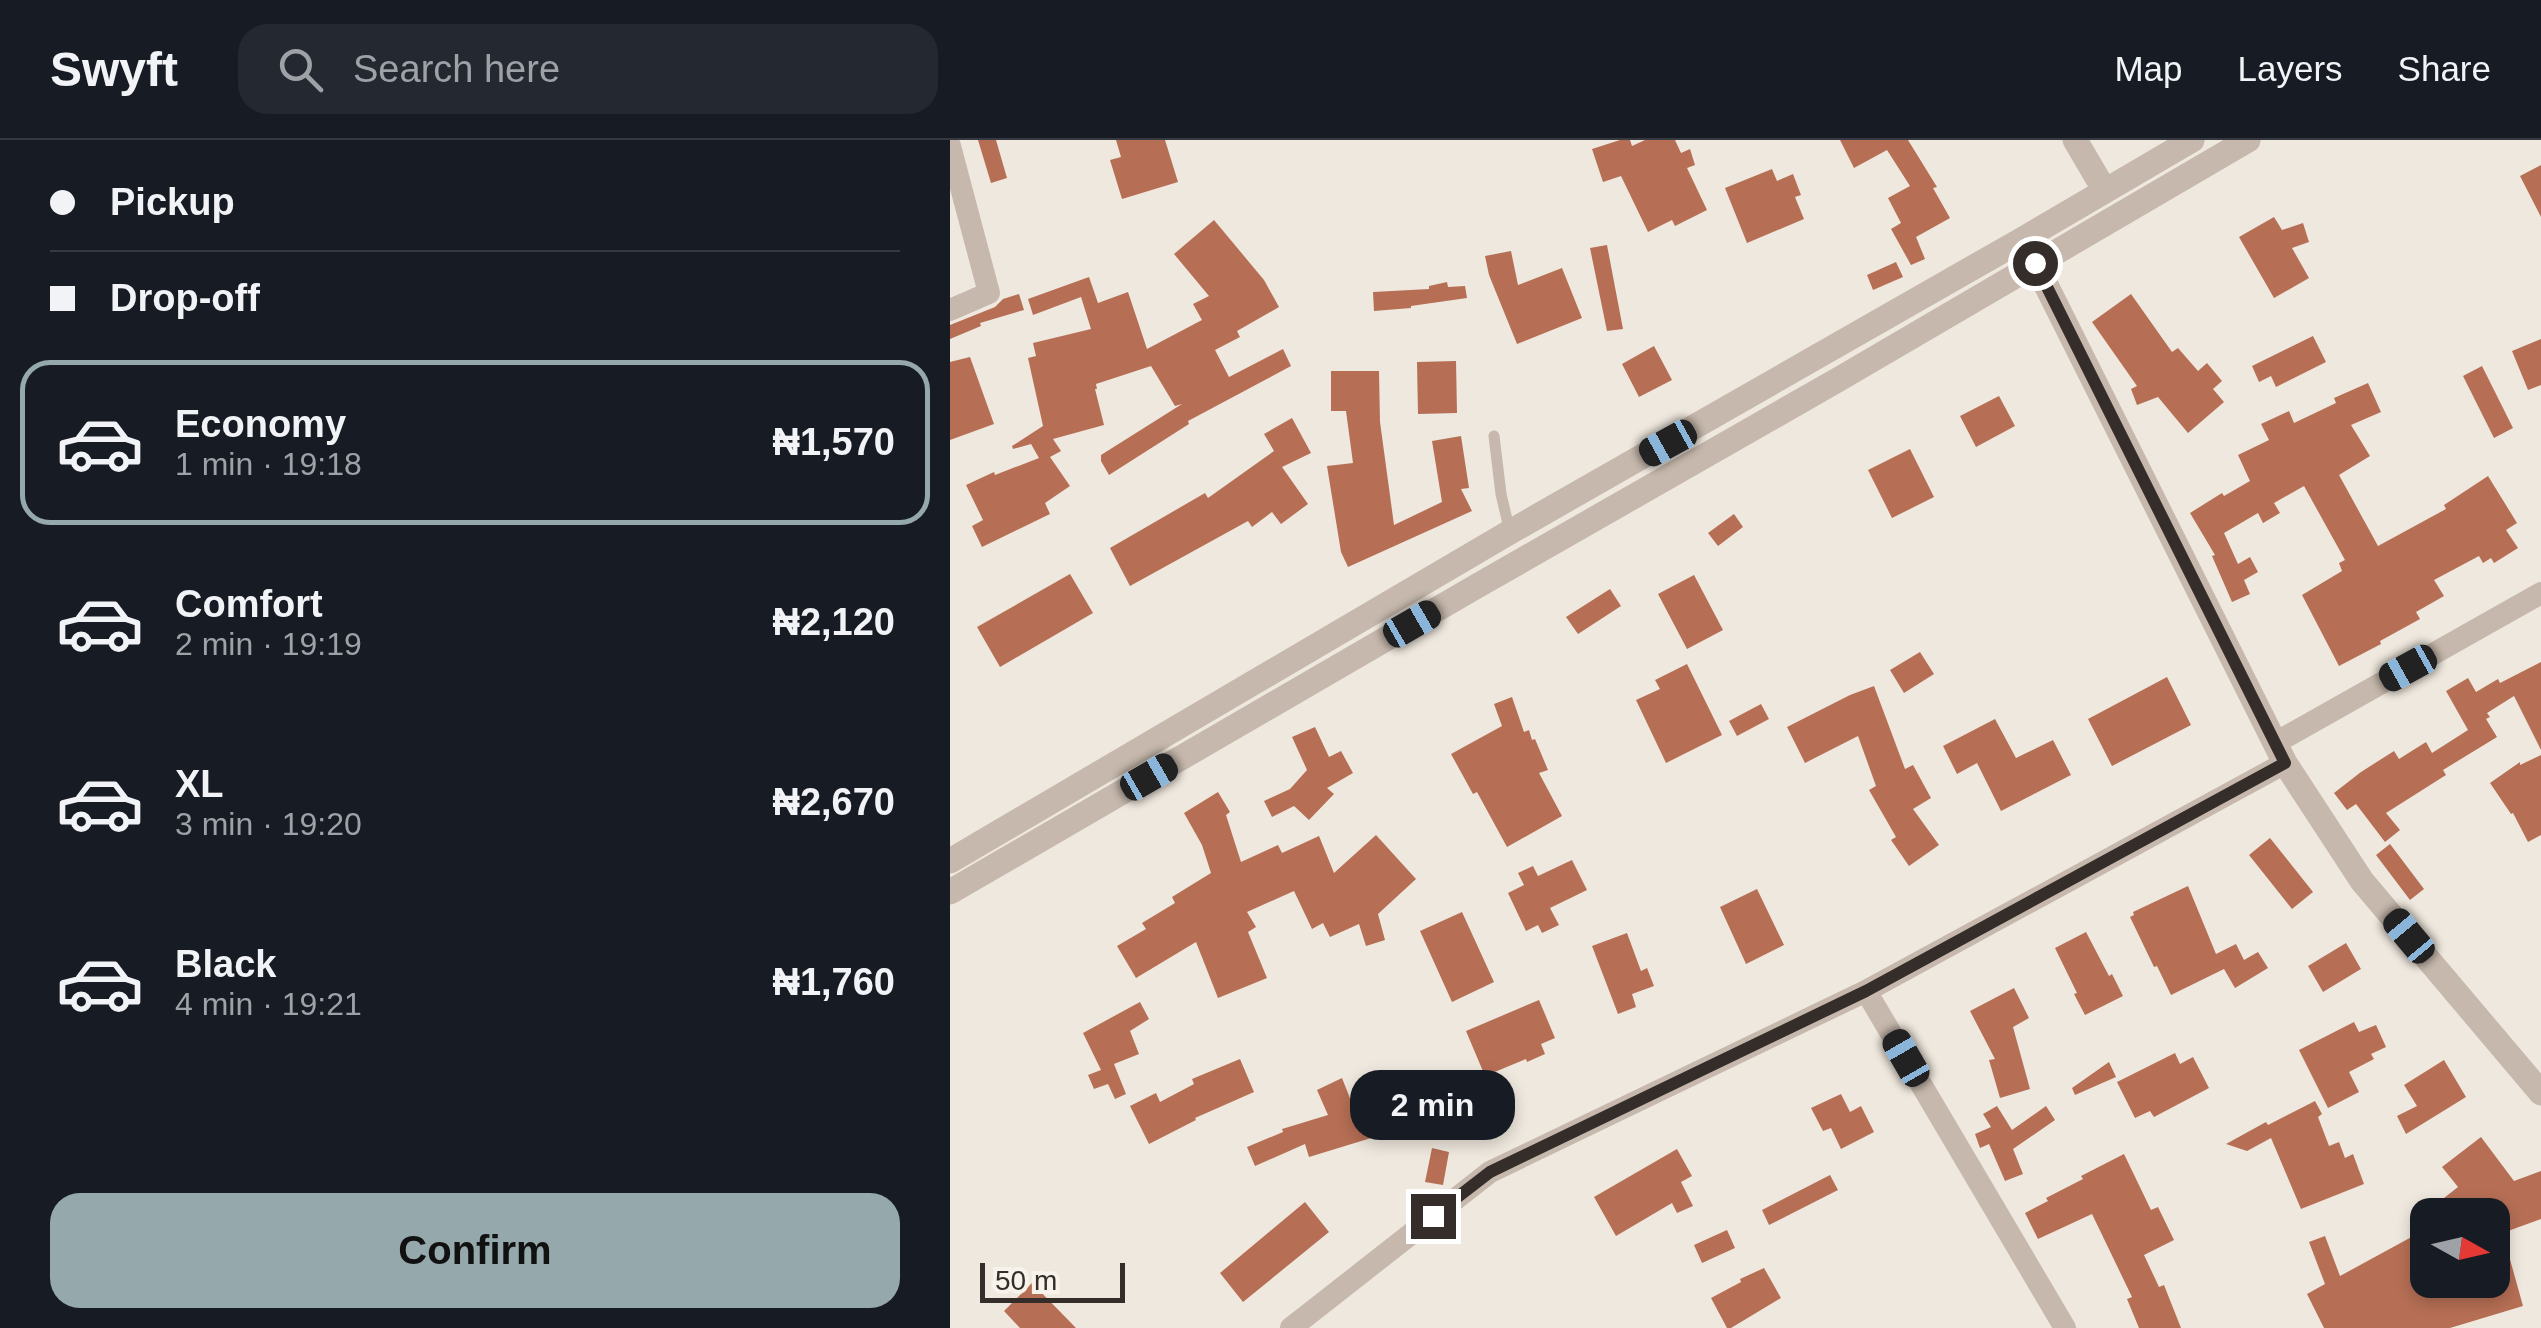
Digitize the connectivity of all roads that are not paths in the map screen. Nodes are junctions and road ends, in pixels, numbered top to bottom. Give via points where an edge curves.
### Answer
1 (2075, 140) edge
2 (2192, 140) edge
3 (2248, 140) edge
4 (950, 146) edge
5 (2106, 190) junction
6 (2035, 263) junction
7 (950, 310) edge
8 (1762, 389) junction
9 (1774, 416) junction
10 (1494, 436) dead end
11 (1510, 532) junction
12 (2541, 592) edge
13 (2280, 753) junction
14 (950, 862) edge
15 (950, 892) edge
16 (1866, 991) junction
17 (2541, 1093) edge
18 (1291, 1328) edge
19 (2064, 1328) edge

1 - 5 street
2 - 5 street
3 - 6 street
4 - 7 street via 989,293
5 - 8 street
6 - 9 street
6 - 13 street
8 - 9 street
8 - 11 street
9 - 15 street
10 - 11 lane
11 - 14 street
12 - 13 street
13 - 16 street
13 - 17 street via 2362,881
16 - 18 street via 1490,1172
16 - 19 street

